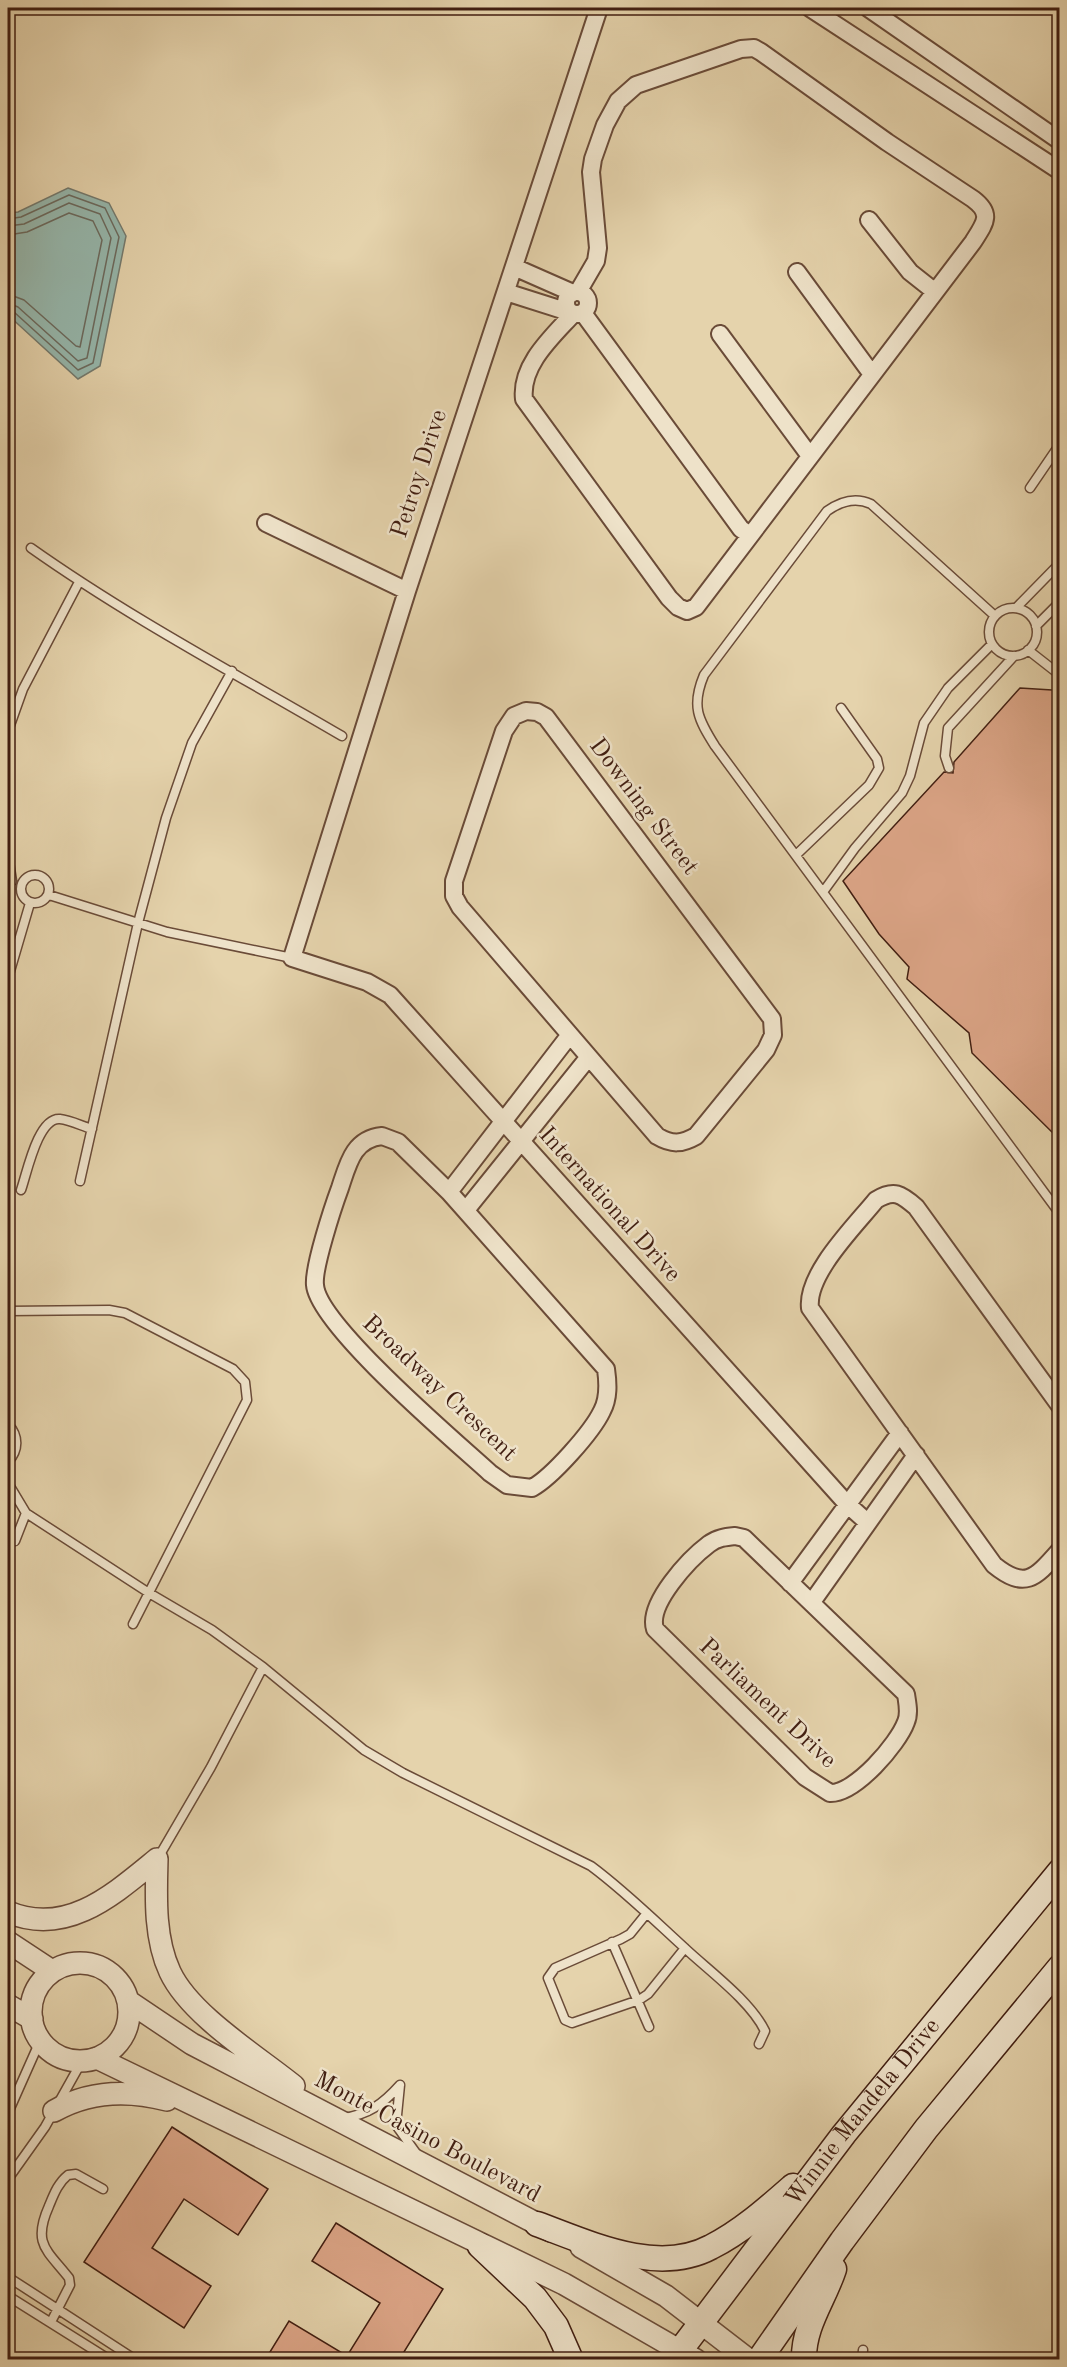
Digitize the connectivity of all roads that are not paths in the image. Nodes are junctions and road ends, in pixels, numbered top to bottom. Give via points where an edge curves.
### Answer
1 (599, 8) edge
2 (810, 8) edge
3 (868, 8) edge
4 (1059, 141) edge
5 (1059, 171) edge
6 (869, 220) dead end
7 (514, 267) junction
8 (797, 272) dead end
9 (934, 291) junction
10 (506, 292) junction
11 (576, 292) junction
12 (575, 313) junction
13 (720, 333) dead end
14 (871, 374) junction
15 (1059, 447) edge
16 (810, 456) junction
17 (1030, 488) dead end
18 (266, 523) dead end
19 (750, 535) junction
20 (31, 548) dead end
21 (1059, 563) edge
22 (79, 582) junction
23 (407, 591) junction
24 (1059, 602) edge
25 (1016, 608) junction
26 (995, 616) junction
27 (1036, 626) junction
28 (992, 644) junction
29 (1028, 650) junction
30 (1014, 656) junction
31 (232, 671) junction
32 (1059, 675) edge
33 (841, 708) dead end
34 (8, 731) edge
35 (342, 736) dead end
36 (948, 768) dead end
37 (8, 855) edge
38 (796, 855) junction
39 (10, 881) edge
40 (22, 884) junction
41 (823, 892) junction
42 (49, 895) junction
43 (30, 903) junction
44 (138, 923) junction
45 (292, 958) junction
46 (8, 978) edge
47 (569, 1036) junction
48 (588, 1058) junction
49 (503, 1123) junction
50 (92, 1129) junction
51 (521, 1142) junction
52 (80, 1181) dead end
53 (21, 1190) dead end
54 (449, 1192) junction
55 (466, 1210) junction
56 (1059, 1214) edge
57 (8, 1311) edge
58 (1059, 1406) edge
59 (8, 1424) edge
60 (900, 1433) junction
61 (916, 1455) junction
62 (8, 1462) edge
63 (8, 1483) edge
64 (847, 1504) junction
65 (26, 1513) junction
66 (867, 1522) junction
67 (15, 1541) dead end
68 (1059, 1550) edge
69 (790, 1583) junction
70 (149, 1593) junction
71 (812, 1602) junction
72 (133, 1624) dead end
73 (263, 1667) junction
74 (157, 1859) junction
75 (1059, 1871) edge
76 (8, 1912) edge
77 (647, 1913) junction
78 (8, 1942) edge
79 (612, 1942) junction
80 (685, 1948) junction
81 (1059, 1967) edge
82 (52, 1971) junction
83 (639, 2000) junction
84 (128, 2001) junction
85 (8, 2005) edge
86 (32, 2019) junction
87 (650, 2027) dead end
88 (40, 2041) junction
89 (759, 2044) dead end
90 (89, 2060) junction
91 (54, 2111) junction
92 (211, 2112) junction
93 (8, 2113) edge
94 (335, 2118) junction
95 (844, 2134) junction
96 (425, 2163) junction
97 (8, 2179) edge
98 (103, 2189) dead end
99 (537, 2224) junction
100 (842, 2241) junction
101 (480, 2246) junction
102 (8, 2263) edge
103 (9, 2278) edge
104 (8, 2296) edge
105 (59, 2308) junction
106 (702, 2321) junction
107 (51, 2322) junction
108 (683, 2356) edge
109 (110, 2360) edge
110 (136, 2360) edge
111 (571, 2360) edge
112 (749, 2360) edge
113 (759, 2360) edge
114 (804, 2360) edge

1 - 7 street, Petroy Drive
2 - 5 street
3 - 4 street
6 - 9 street via 910,272
7 - 10 street, Petroy Drive
7 - 11 street
8 - 14 street
9 - 11 street via 981,230 985,209 761,52 748,48 721,53 636,85 618,101 605,125 591,172 596,261
9 - 14 street
10 - 12 street
10 - 23 street, Petroy Drive
11 - 12 street via 588,301 588,306
12 - 19 street via 741,529
12 - 19 street via 535,359 524,399 669,598 683,611 692,610
13 - 16 street
14 - 16 street
15 - 17 lane
16 - 19 street
18 - 23 street
20 - 22 lane
21 - 25 lane
22 - 31 lane
22 - 34 lane via 23,689
23 - 45 street, Petroy Drive
24 - 27 lane
25 - 26 lane
25 - 27 lane via 1030,615
26 - 28 lane via 989,630
26 - 38 lane via 871,504 861,499 836,504 827,511 704,675 696,706 701,724
27 - 29 lane via 1036,637
28 - 30 lane
28 - 41 lane via 948,688 924,723 902,793
29 - 30 lane
29 - 32 lane
30 - 36 lane via 948,728
31 - 35 lane
31 - 44 lane via 192,743 177,780
33 - 38 lane via 877,759 879,768 870,785
37 - 39 lane
38 - 41 lane
39 - 40 lane
40 - 42 lane via 34,875 41,876 50,887
40 - 43 lane via 21,891
41 - 56 lane
42 - 43 lane via 44,901
42 - 44 lane
43 - 46 lane
44 - 45 lane
44 - 50 lane
45 - 49 street, International Drive via 368,982 390,995
47 - 48 street, Downing Street
47 - 48 street, Downing Street via 454,896 454,881 504,731 514,716 526,711 537,711 546,717 774,1027 766,1050 696,1136 676,1144 657,1136
47 - 49 street
48 - 51 street
49 - 51 street, International Drive
49 - 54 street
50 - 52 lane
50 - 53 lane via 58,1119 50,1121 41,1130
51 - 55 street
51 - 64 street, International Drive
54 - 55 street, Broadway Crescent
54 - 55 street, Broadway Crescent via 398,1142 382,1136 361,1143 350,1159 333,1209 314,1283 317,1298 343,1333 490,1473 507,1485 532,1488 558,1467 602,1412 607,1396 606,1369
57 - 70 lane via 125,1312 233,1369 244,1382 247,1400
58 - 60 street via 916,1207 898,1193 887,1193 876,1200 817,1276 809,1298 818,1320
59 - 62 lane via 17,1440
60 - 61 street
60 - 64 street
61 - 66 street
61 - 68 street via 994,1565 1009,1577 1017,1580 1034,1576
63 - 65 lane
64 - 66 street, International Drive
64 - 69 street
65 - 67 lane
65 - 70 lane
66 - 71 street
69 - 71 street, Parliament Drive
69 - 71 street, Parliament Drive via 744,1538 722,1537 684,1568 655,1608 652,1621 663,1639 805,1777 819,1788 838,1794 872,1767 907,1721 908,1708 901,1686
70 - 72 lane
70 - 73 lane via 212,1630
73 - 74 lane
73 - 77 lane via 364,1750 591,1866
74 - 76 street via 124,1888 92,1908 65,1918 30,1919
74 - 94 street via 160,1943 170,1973 196,2008
75 - 95 main road, Winnie Mandela Drive
77 - 79 lane via 630,1934
77 - 80 lane
78 - 82 street
79 - 83 lane
79 - 83 lane via 550,1973 548,1978 566,2020 572,2023
80 - 83 lane
80 - 89 lane via 760,2021 765,2031
81 - 100 main road via 926,2129
82 - 84 street via 73,1964 96,1966 121,1986
82 - 86 street via 36,1988
83 - 87 lane
84 - 90 street via 126,2029 120,2041
84 - 94 street, Monte Casino Boulevard via 192,2044
85 - 86 street
86 - 88 street
88 - 90 street via 59,2056
88 - 93 lane
90 - 91 lane
90 - 92 street
91 - 92 street via 75,2101 125,2094
91 - 97 lane
92 - 101 street
94 - 96 street, Monte Casino Boulevard
94 - 96 lane via 363,2115 375,2109 400,2085 396,2125
95 - 99 main road via 792,2187 710,2248 682,2256 613,2252
95 - 106 main road, Winnie Mandela Drive
96 - 99 street, Monte Casino Boulevard
98 - 105 lane via 76,2174 68,2175 58,2185 41,2224 41,2241 46,2251 69,2278 69,2292
99 - 106 street, Monte Casino Boulevard via 658,2290
100 - 113 main road
100 - 114 main road via 829,2285 808,2327
101 - 108 street via 564,2284
101 - 111 main road via 535,2298 556,2326
102 - 103 lane
103 - 105 lane
104 - 107 lane
105 - 107 lane
105 - 110 lane
106 - 108 main road, Winnie Mandela Drive
106 - 112 street, Monte Casino Boulevard
107 - 109 lane

